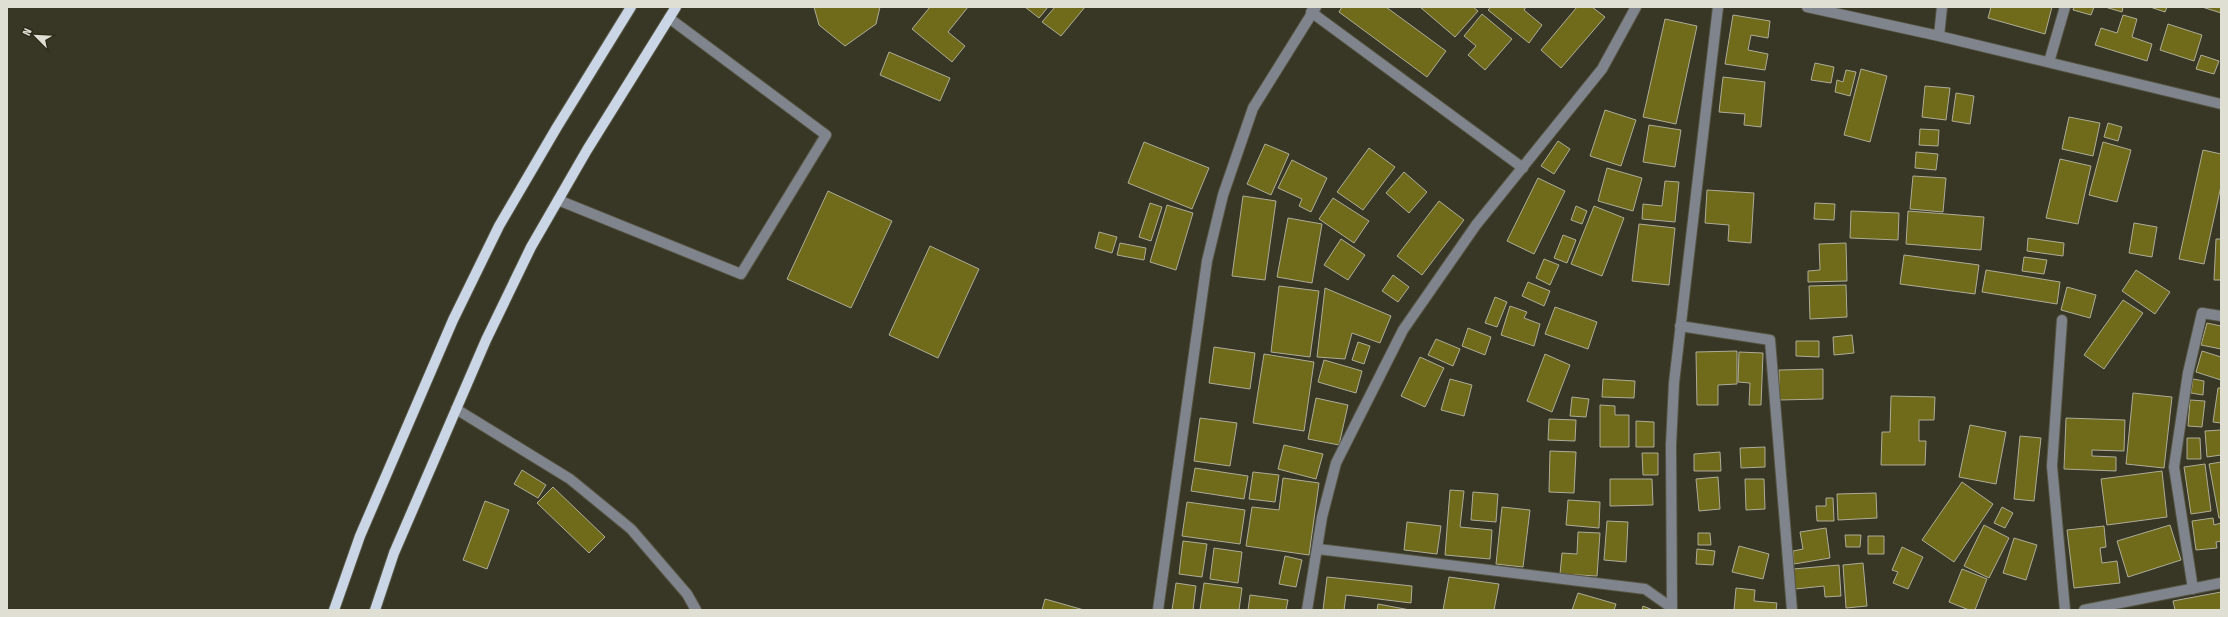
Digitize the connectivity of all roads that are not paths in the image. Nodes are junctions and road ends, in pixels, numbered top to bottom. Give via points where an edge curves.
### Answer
1 (631, 7) edge
2 (676, 7) edge
3 (1636, 7) edge
4 (1718, 7) edge
5 (1807, 7) edge
6 (1942, 7) edge
7 (2065, 7) edge
8 (1314, 10) edge
9 (669, 18) junction
10 (1939, 36) junction
11 (2049, 62) junction
12 (2221, 104) edge
13 (1523, 168) junction
14 (558, 200) junction
15 (2221, 316) edge
16 (2062, 320) dead end
17 (1680, 326) junction
18 (456, 409) junction
19 (1318, 548) junction
20 (2221, 583) edge
21 (2193, 589) junction
22 (1672, 609) edge
23 (334, 610) edge
24 (374, 610) edge
25 (696, 610) edge
26 (1158, 610) edge
27 (1307, 610) edge
28 (1792, 610) edge
29 (2065, 610) edge
30 (2084, 610) edge

1 - 23 main road via 496,233 453,320 360,536
2 - 9 main road
3 - 13 street via 1602,69
4 - 17 street
5 - 10 street
6 - 10 street
7 - 11 street
8 - 13 street
8 - 26 street via 1253,108 1223,195 1207,261
9 - 14 main road
9 - 14 street via 826,135 741,274
10 - 11 street
11 - 12 street
13 - 19 street via 1476,225 1403,330 1336,463 1322,517
14 - 18 main road via 531,247
15 - 21 street via 2202,313 2188,373 2174,467
16 - 29 street via 2052,466
17 - 22 street via 1671,445
17 - 28 street via 1770,340
18 - 24 main road via 394,553
18 - 25 street via 570,479 631,529 687,594
19 - 22 street via 1645,589
19 - 27 street
20 - 21 street
21 - 30 street

